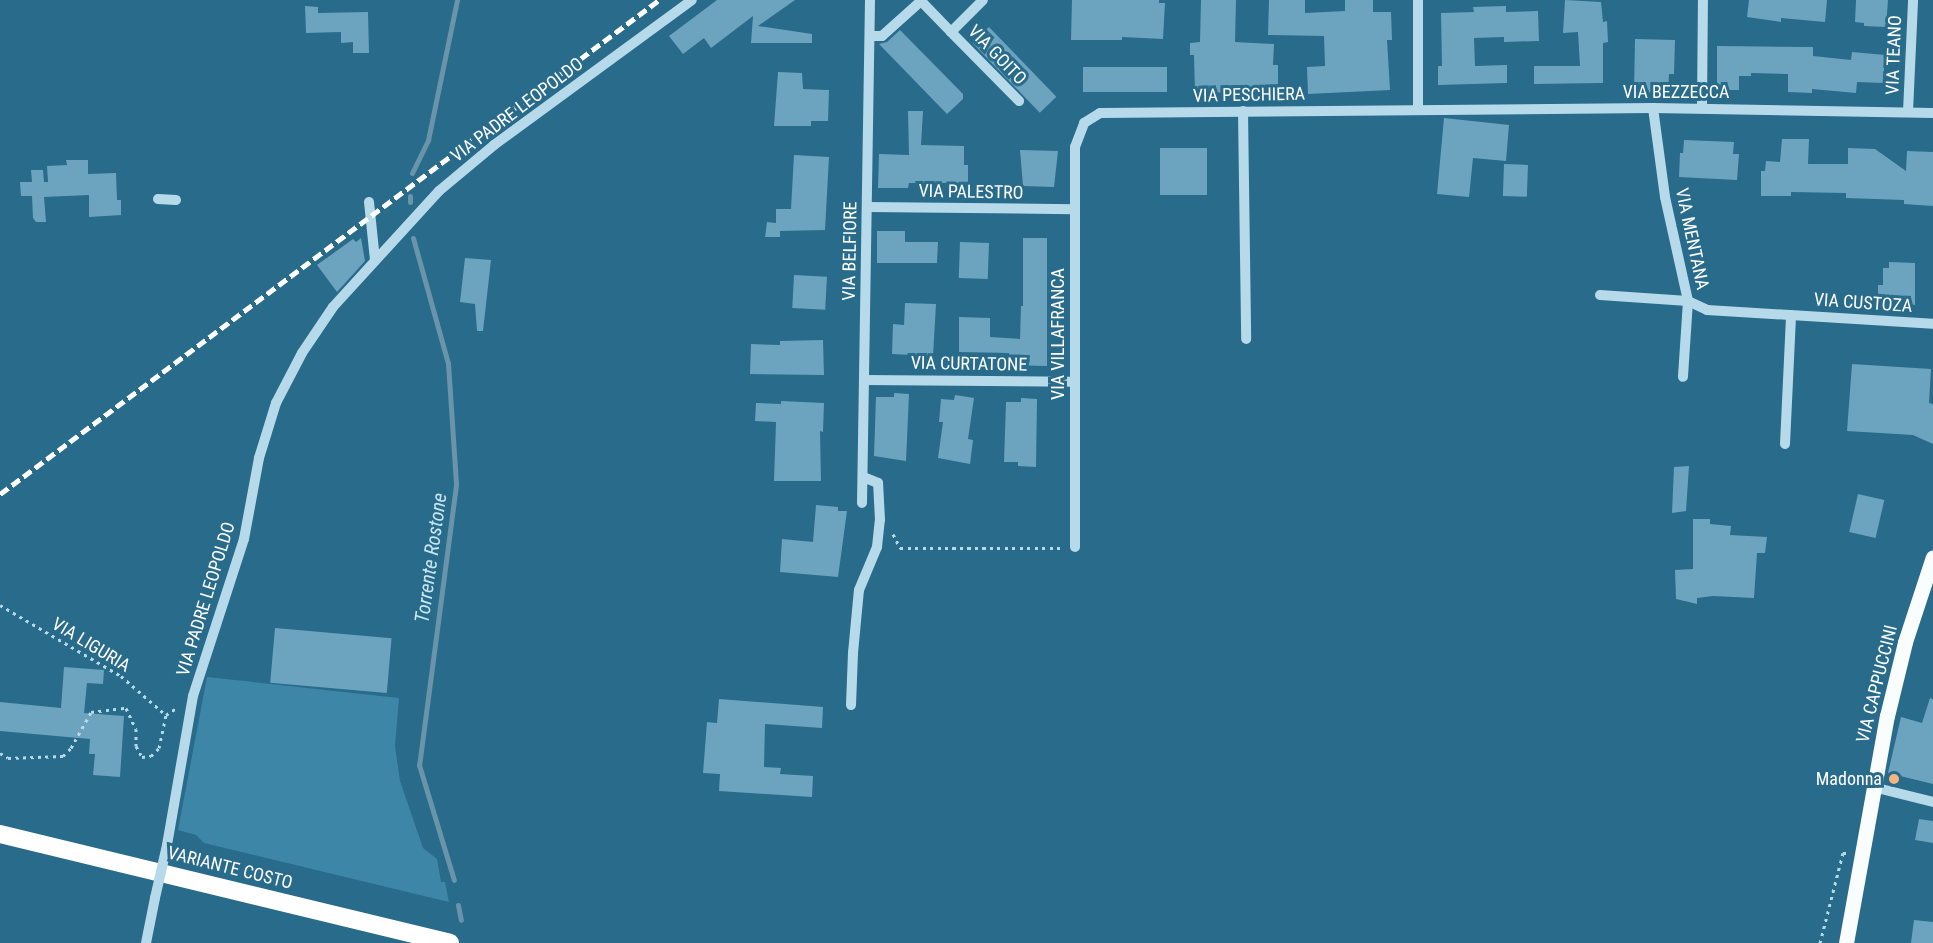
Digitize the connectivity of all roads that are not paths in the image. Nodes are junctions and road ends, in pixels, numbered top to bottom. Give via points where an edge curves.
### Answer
1 (692, 0) edge
2 (870, 0) edge
3 (983, 0) edge
4 (1418, 0) edge
5 (1703, 0) edge
6 (1913, 0) edge
7 (951, 32) junction
8 (870, 36) junction
9 (1018, 101) dead end
10 (1653, 108) junction
11 (1702, 108) junction
12 (1418, 110) junction
13 (1243, 111) junction
14 (1908, 112) junction
15 (1933, 112) edge
16 (1084, 123) joint
17 (158, 199) dead end
18 (176, 200) dead end
19 (369, 202) dead end
20 (867, 207) junction
21 (1075, 209) junction
22 (375, 260) junction
23 (1600, 295) dead end
24 (1688, 302) junction
25 (1791, 315) junction
26 (1933, 324) edge
27 (1246, 339) dead end
28 (1683, 377) dead end
29 (864, 380) junction
30 (1074, 382) junction
31 (1785, 444) dead end
32 (863, 477) junction
33 (862, 503) dead end
34 (1075, 547) road end
35 (1933, 557) edge
36 (851, 705) dead end
37 (1873, 787) junction
38 (1933, 802) edge
39 (0, 834) edge
40 (1845, 938) edge
41 (146, 943) edge
42 (450, 943) edge

1 - 22 street, VIA PADRE LEOPOLDO via 494,145 439,192
2 - 8 street, VIA BELFIORE
3 - 7 street, VIA GOITO
4 - 12 street
5 - 11 street
6 - 14 street, VIA TEANO
7 - 8 street, VIA GOITO via 921,2 882,36
7 - 9 street, VIA GOITO
8 - 20 street, VIA BELFIORE
10 - 11 street, VIA BEZZECCA
10 - 12 street, VIA BEZZECCA
10 - 24 street, VIA MENTANA via 1665,197
11 - 14 street, VIA BEZZECCA
12 - 13 street, VIA PESCHIERA
13 - 16 street, VIA PESCHIERA via 1100,113
13 - 27 street
14 - 15 street, VIA BEZZECCA
16 - 21 street, VIA VILLAFRANCA via 1075,147
17 - 18 street
19 - 22 street
20 - 21 street, VIA PALESTRO
20 - 29 street, VIA BELFIORE
21 - 30 street, VIA VILLAFRANCA
22 - 41 street, VIA PADRE LEOPOLDO, bridge via 333,307 302,353 276,403 259,458 244,539 193,696
23 - 24 street, VIA CUSTOZA
24 - 25 street, VIA CUSTOZA via 1707,310
24 - 28 street, VIA MENTANA
25 - 26 street, VIA CUSTOZA
25 - 31 street, VIA CUSTOZA
29 - 30 street, VIA CURTATONE
29 - 32 street, VIA BELFIORE
30 - 34 street, VIA VILLAFRANCA
32 - 33 street, VIA BELFIORE
32 - 36 street via 878,483 880,520 877,547 859,590
35 - 37 main road, VIA CAPPUCCINI via 1905,642
37 - 38 street
37 - 40 main road, VIA CAPPUCCINI
39 - 42 highway, VARIANTE COSTO

